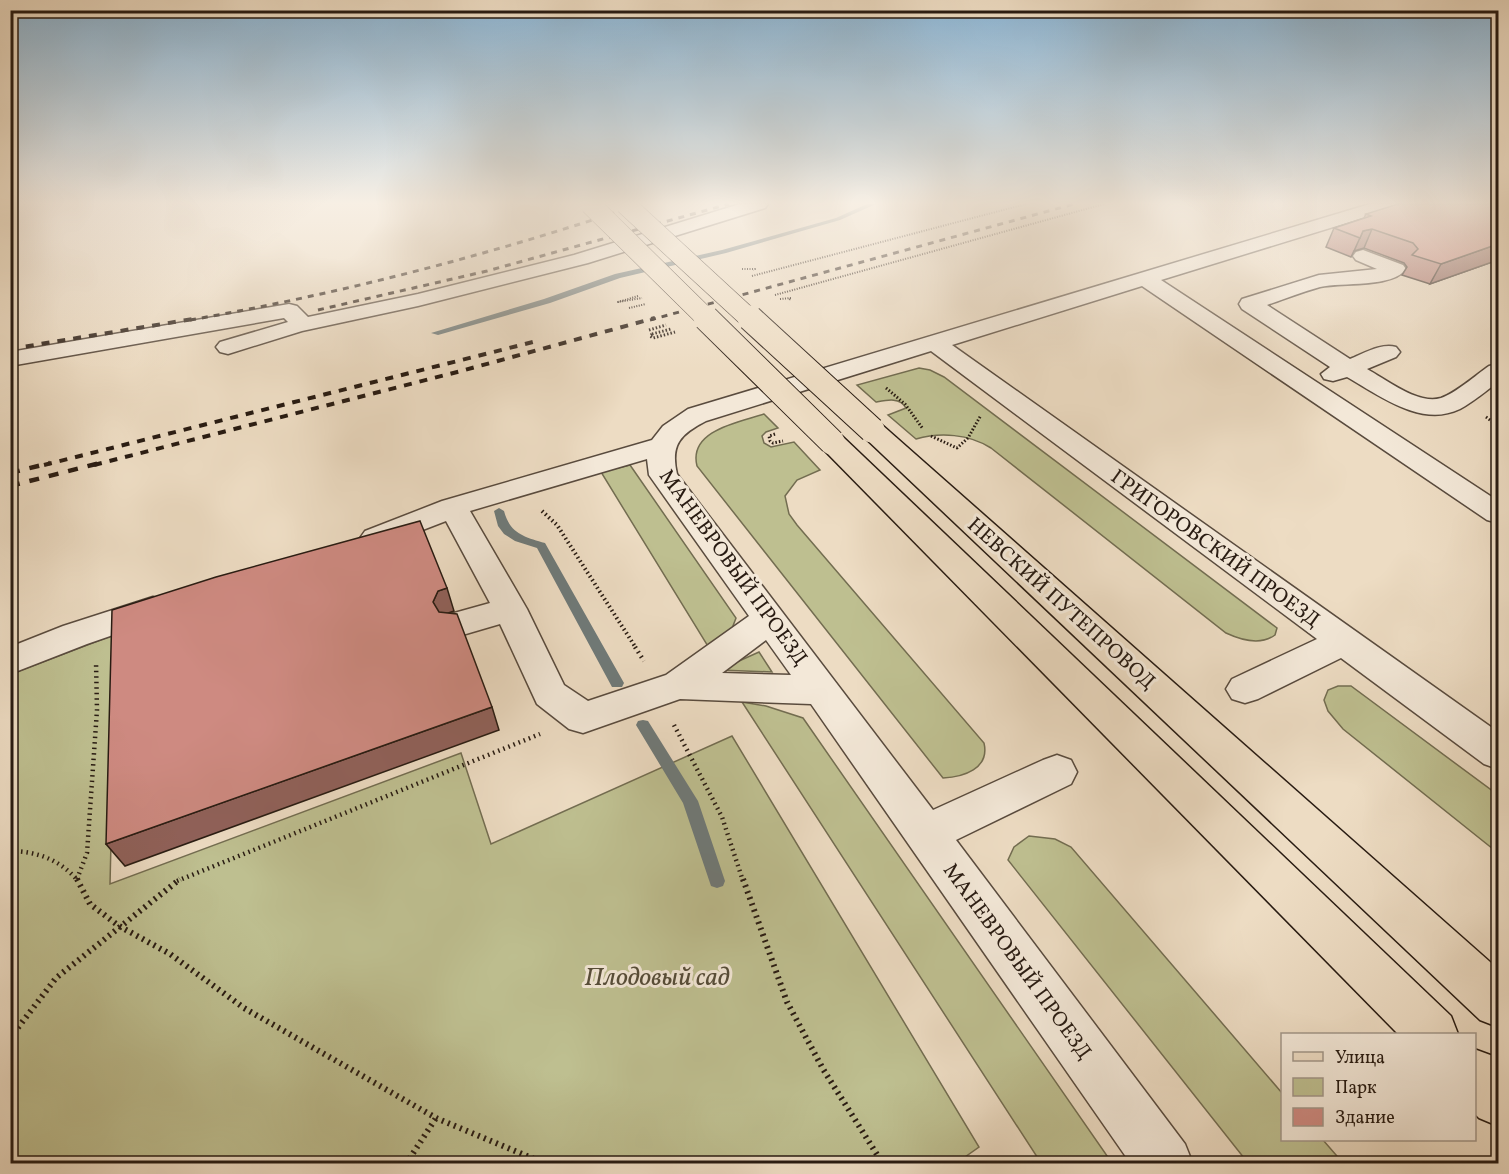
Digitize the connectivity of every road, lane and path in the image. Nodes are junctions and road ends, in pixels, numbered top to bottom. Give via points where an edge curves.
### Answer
1 (582, 259) edge
2 (646, 259) edge
3 (685, 259) edge
4 (819, 259) edge
5 (905, 259) edge
6 (1210, 259) edge
7 (1370, 259) edge
8 (748, 268) dead end
9 (753, 270) dead end
10 (742, 279) dead end
11 (1144, 279) junction
12 (640, 295) dead end
13 (774, 295) dead end
14 (785, 297) dead end
15 (644, 298) dead end
16 (789, 300) dead end
17 (650, 303) dead end
18 (629, 308) dead end
19 (668, 324) dead end
20 (303, 325) junction
21 (649, 330) dead end
22 (674, 330) joint
23 (934, 343) junction
24 (228, 347) dead end
25 (1389, 352) dead end
26 (10, 358) edge
27 (1348, 368) junction
28 (1498, 371) edge
29 (1302, 383) junction
30 (881, 384) dead end
31 (983, 412) dead end
32 (663, 445) junction
33 (488, 496) junction
34 (453, 507) junction
35 (1498, 514) edge
36 (351, 547) edge
37 (185, 600) edge
38 (510, 609) junction
39 (770, 619) junction
40 (459, 624) edge
41 (75, 635) junction
42 (1344, 641) junction
43 (10, 661) edge
44 (668, 688) junction
45 (1245, 689) dead end
46 (822, 690) junction
47 (583, 718) junction
48 (1498, 753) edge
49 (1057, 772) dead end
50 (926, 834) junction
51 (10, 851) edge
52 (77, 879) junction
53 (119, 926) junction
54 (1498, 1002) edge
55 (1431, 1033) edge
56 (10, 1038) edge
57 (1476, 1077) edge
58 (1498, 1099) edge
59 (436, 1118) junction
60 (406, 1164) edge
61 (546, 1164) edge
62 (883, 1164) edge
63 (1165, 1164) edge

1 - 20 street
2 - 55 main road, НЕВСКИЙ ПУТЕПРОВОД, bridge
3 - 54 main road, НЕВСКИЙ ПУТЕПРОВОД, bridge
4 - 10 path
5 - 13 path
6 - 11 street, МАНЕВРОВЫЙ ПРОЕЗД
7 - 27 street via 1396,269 1376,276 1319,281 1250,304
8 - 9 path
11 - 23 street, МАНЕВРОВЫЙ ПРОЕЗД
11 - 29 street
12 - 15 path via 618,302
14 - 16 path
17 - 18 path
19 - 21 path
20 - 24 street
20 - 26 street via 289,311
22 - 22 path via 650,337 652,334
23 - 32 street, МАНЕВРОВЫЙ ПРОЕЗД via 806,395 697,415 680,424
23 - 42 street, ГРИГОРОВСКИЙ ПРОЕЗД
25 - 27 street
27 - 28 street via 1411,403 1430,407 1450,404
27 - 29 street
29 - 35 street
30 - 31 path via 905,404 929,435 957,448 968,438
32 - 33 street
32 - 39 street, МАНЕВРОВЫЙ ПРОЕЗД via 659,462 663,475
33 - 34 street
33 - 44 path via 542,511 557,525
34 - 36 street
34 - 38 street
37 - 41 street
38 - 40 street
38 - 47 street via 550,694
39 - 44 street
39 - 46 street, МАНЕВРОВЫЙ ПРОЕЗД
41 - 43 street
41 - 52 path via 96,648 97,710 87,853
42 - 45 street
42 - 48 street, ГРИГОРОВСКИЙ ПРОЕЗД
44 - 46 street
44 - 47 street
44 - 62 path via 722,817 787,1002 823,1069
46 - 50 street, МАНЕВРОВЫЙ ПРОЕЗД
47 - 53 path via 178,880
49 - 50 street
50 - 63 street, МАНЕВРОВЫЙ ПРОЕЗД
51 - 52 path via 26,851 61,863
52 - 53 path via 90,904
53 - 56 path via 56,978
53 - 59 path via 170,954 243,1008
57 - 58 main road
59 - 60 path
59 - 61 path

